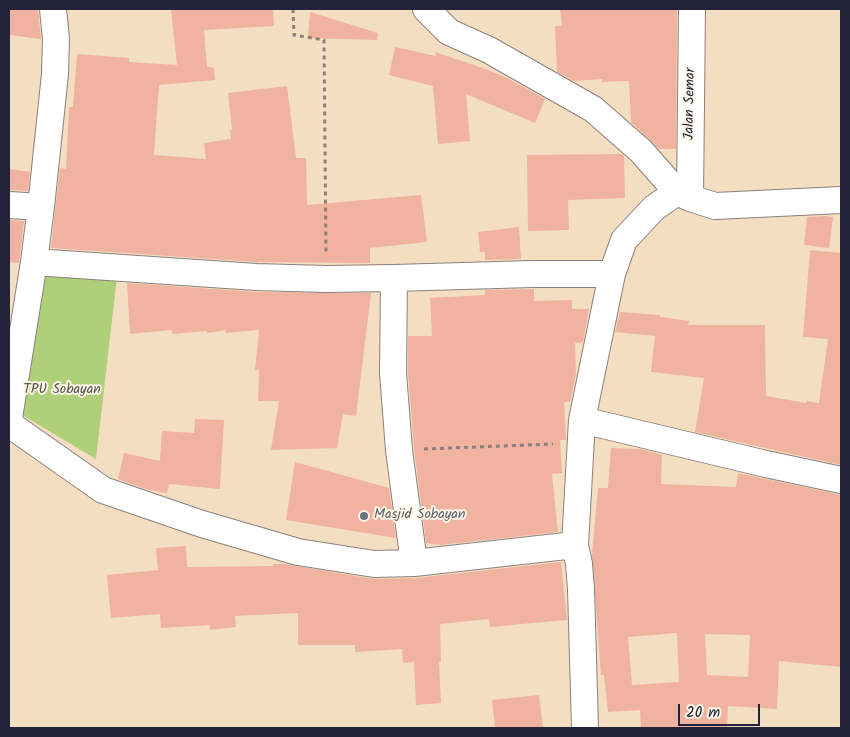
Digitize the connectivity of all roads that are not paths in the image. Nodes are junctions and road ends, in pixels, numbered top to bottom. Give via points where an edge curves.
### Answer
1 (52, 9) edge
2 (426, 9) edge
3 (692, 9) edge
4 (683, 195) junction
5 (841, 200) edge
6 (9, 205) edge
7 (42, 207) junction
8 (34, 262) junction
9 (612, 274) junction
10 (394, 278) junction
11 (9, 418) edge
12 (9, 424) edge
13 (581, 432) junction
14 (841, 480) edge
15 (575, 545) junction
16 (414, 563) junction
17 (585, 728) edge

1 - 7 street via 56,39 55,74
2 - 4 street via 449,32 489,50 594,109
3 - 4 street, Jalan Semar
4 - 5 street via 715,206
4 - 9 street via 654,208 624,240
6 - 7 street
7 - 8 street
8 - 10 street via 256,277
8 - 11 street
9 - 10 street
9 - 13 street
10 - 16 street via 393,373
12 - 16 street via 103,490 140,503 298,552 374,564
13 - 14 street
13 - 15 street
15 - 16 street
15 - 17 street via 581,589

